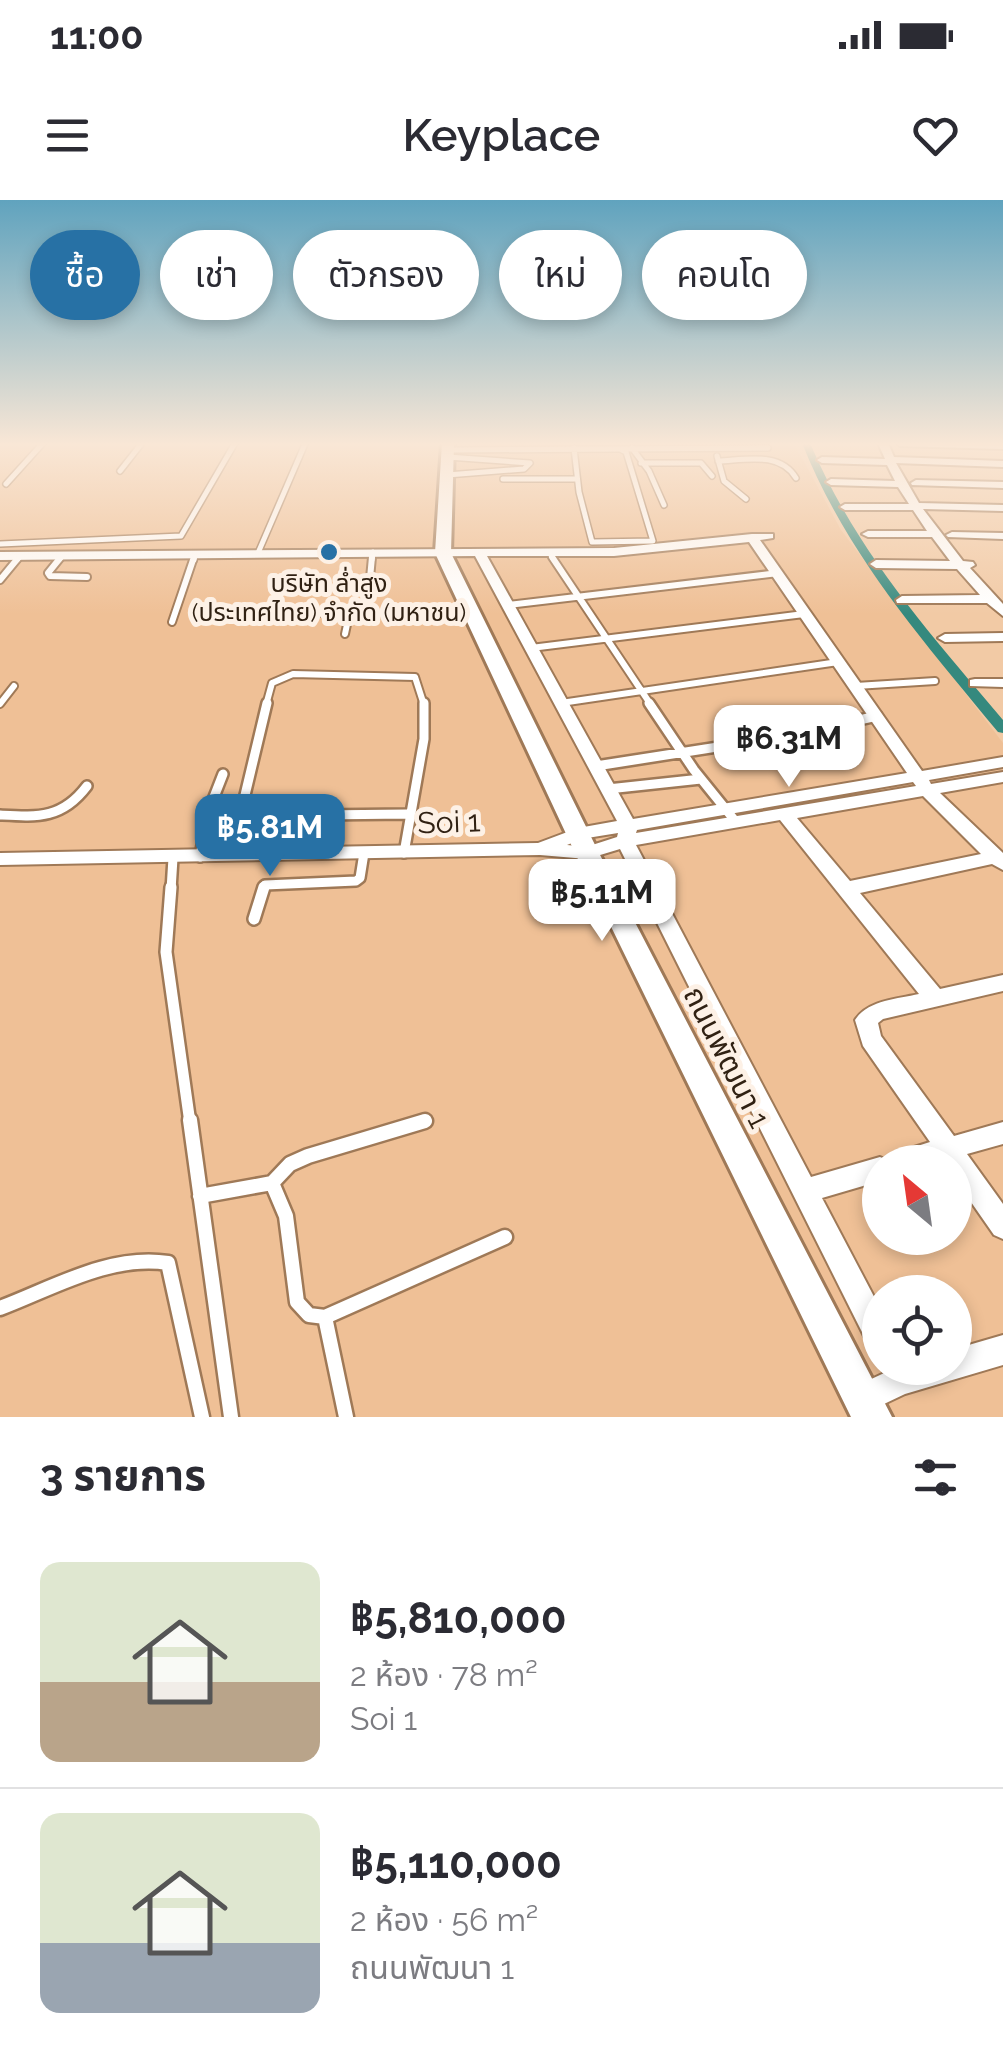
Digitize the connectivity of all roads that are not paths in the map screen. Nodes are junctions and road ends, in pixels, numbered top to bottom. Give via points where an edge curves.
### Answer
1 (202, 500) edge
2 (281, 500) edge
3 (446, 500) edge
4 (582, 500) edge
5 (642, 500) edge
6 (661, 500) edge
7 (920, 500) edge
8 (664, 505) dead end
9 (845, 507) dead end
10 (924, 508) junction
11 (1003, 509) edge
12 (868, 534) dead end
13 (938, 534) junction
14 (952, 535) junction
15 (770, 536) dead end
16 (1003, 536) edge
17 (752, 537) junction
18 (0, 544) edge
19 (478, 551) junction
20 (373, 552) junction
21 (548, 552) junction
22 (443, 553) junction
23 (195, 554) junction
24 (258, 554) junction
25 (0, 556) edge
26 (20, 556) junction
27 (62, 556) junction
28 (876, 564) dead end
29 (967, 565) junction
30 (778, 574) junction
31 (1, 576) edge
32 (87, 577) dead end
33 (576, 595) junction
34 (997, 598) edge
35 (902, 600) dead end
36 (508, 605) junction
37 (1003, 612) edge
38 (355, 613) junction
39 (306, 614) dead end
40 (804, 614) junction
41 (172, 622) dead end
42 (345, 634) dead end
43 (1003, 637) edge
44 (607, 638) junction
45 (945, 638) dead end
46 (531, 648) junction
47 (838, 662) junction
48 (934, 681) dead end
49 (1003, 682) edge
50 (975, 683) dead end
51 (14, 686) dead end
52 (856, 686) junction
53 (641, 690) junction
54 (562, 703) junction
55 (0, 704) edge
56 (877, 716) junction
57 (682, 750) junction
58 (1003, 762) edge
59 (596, 766) junction
60 (223, 774) dead end
61 (1003, 776) edge
62 (701, 779) junction
63 (922, 783) junction
64 (86, 786) dead end
65 (608, 789) junction
66 (407, 814) junction
67 (0, 815) edge
68 (785, 815) junction
69 (731, 816) junction
70 (627, 834) junction
71 (583, 844) junction
72 (404, 853) junction
73 (364, 854) junction
74 (200, 856) junction
75 (172, 858) junction
76 (0, 859) edge
77 (1000, 860) edge
78 (846, 888) junction
79 (254, 918) dead end
80 (1003, 983) edge
81 (935, 998) junction
82 (425, 1122) dead end
83 (1003, 1133) edge
84 (946, 1145) edge
85 (959, 1145) edge
86 (862, 1174) edge
87 (972, 1182) edge
88 (272, 1183) junction
89 (806, 1191) junction
90 (200, 1196) junction
91 (1003, 1226) edge
92 (505, 1237) dead end
93 (862, 1302) edge
94 (0, 1308) edge
95 (324, 1317) junction
96 (1003, 1350) edge
97 (972, 1359) edge
98 (888, 1385) edge
99 (867, 1408) edge
100 (202, 1417) edge
101 (231, 1417) edge
102 (346, 1417) edge

1 - 18 lane via 181,536
2 - 24 lane
3 - 22 main road, ถนนพัฒนา 1
4 - 5 lane via 592,542 655,540
6 - 8 lane
7 - 10 street
9 - 10 street
10 - 11 street
10 - 13 street
10 - 14 street
12 - 13 street
13 - 29 street
14 - 16 street
14 - 29 street
15 - 17 street
17 - 21 street via 646,550
17 - 30 street
19 - 21 street
19 - 22 street
19 - 36 street
20 - 22 street
20 - 24 street
20 - 38 lane via 367,610
21 - 33 lane
22 - 71 main road, ถนนพัฒนา 1
23 - 24 street
23 - 27 street
23 - 41 lane
25 - 26 street
26 - 27 street
26 - 31 lane
27 - 32 lane via 50,576
28 - 29 street
29 - 34 street
30 - 33 lane
30 - 40 street
33 - 36 lane
33 - 44 lane
34 - 35 street
34 - 37 street
36 - 46 street
38 - 39 lane
38 - 42 lane
40 - 44 lane
40 - 47 street
43 - 45 street
44 - 46 lane
44 - 53 lane
46 - 54 street
47 - 52 street
47 - 53 lane
48 - 52 lane
49 - 50 street
51 - 55 lane
52 - 56 street
53 - 54 lane
53 - 57 lane
54 - 59 street
56 - 57 lane
56 - 63 street
57 - 59 lane
57 - 62 lane
58 - 63 street
59 - 65 street
60 - 74 lane
61 - 63 street, Soi 1
62 - 65 lane
62 - 69 lane
63 - 68 street, Soi 1
63 - 69 street
63 - 77 street
64 - 67 lane via 61,815
65 - 70 street
66 - 66 lane via 427,725 415,677 292,674 272,683 240,816
66 - 72 lane
68 - 69 street, Soi 1
68 - 78 street
69 - 70 street, Soi 1
70 - 71 street, Soi 1
70 - 89 street
71 - 72 street, Soi 1
71 - 99 main road, ถนนพัฒนา 1
72 - 73 street, Soi 1
73 - 74 street, Soi 1
73 - 79 lane via 356,881 265,886
74 - 75 street, Soi 1
75 - 76 street, Soi 1
75 - 90 lane via 166,952
77 - 78 street
78 - 81 street
80 - 81 street
81 - 84 street via 866,1020 871,1039
82 - 88 lane via 308,1156
83 - 85 street
86 - 89 street
87 - 91 street
88 - 90 lane
88 - 95 lane via 286,1216 297,1302 309,1316
89 - 93 street
90 - 101 lane
92 - 95 lane
94 - 100 lane via 129,1262 168,1262
95 - 102 lane
96 - 97 street
98 - 99 street

